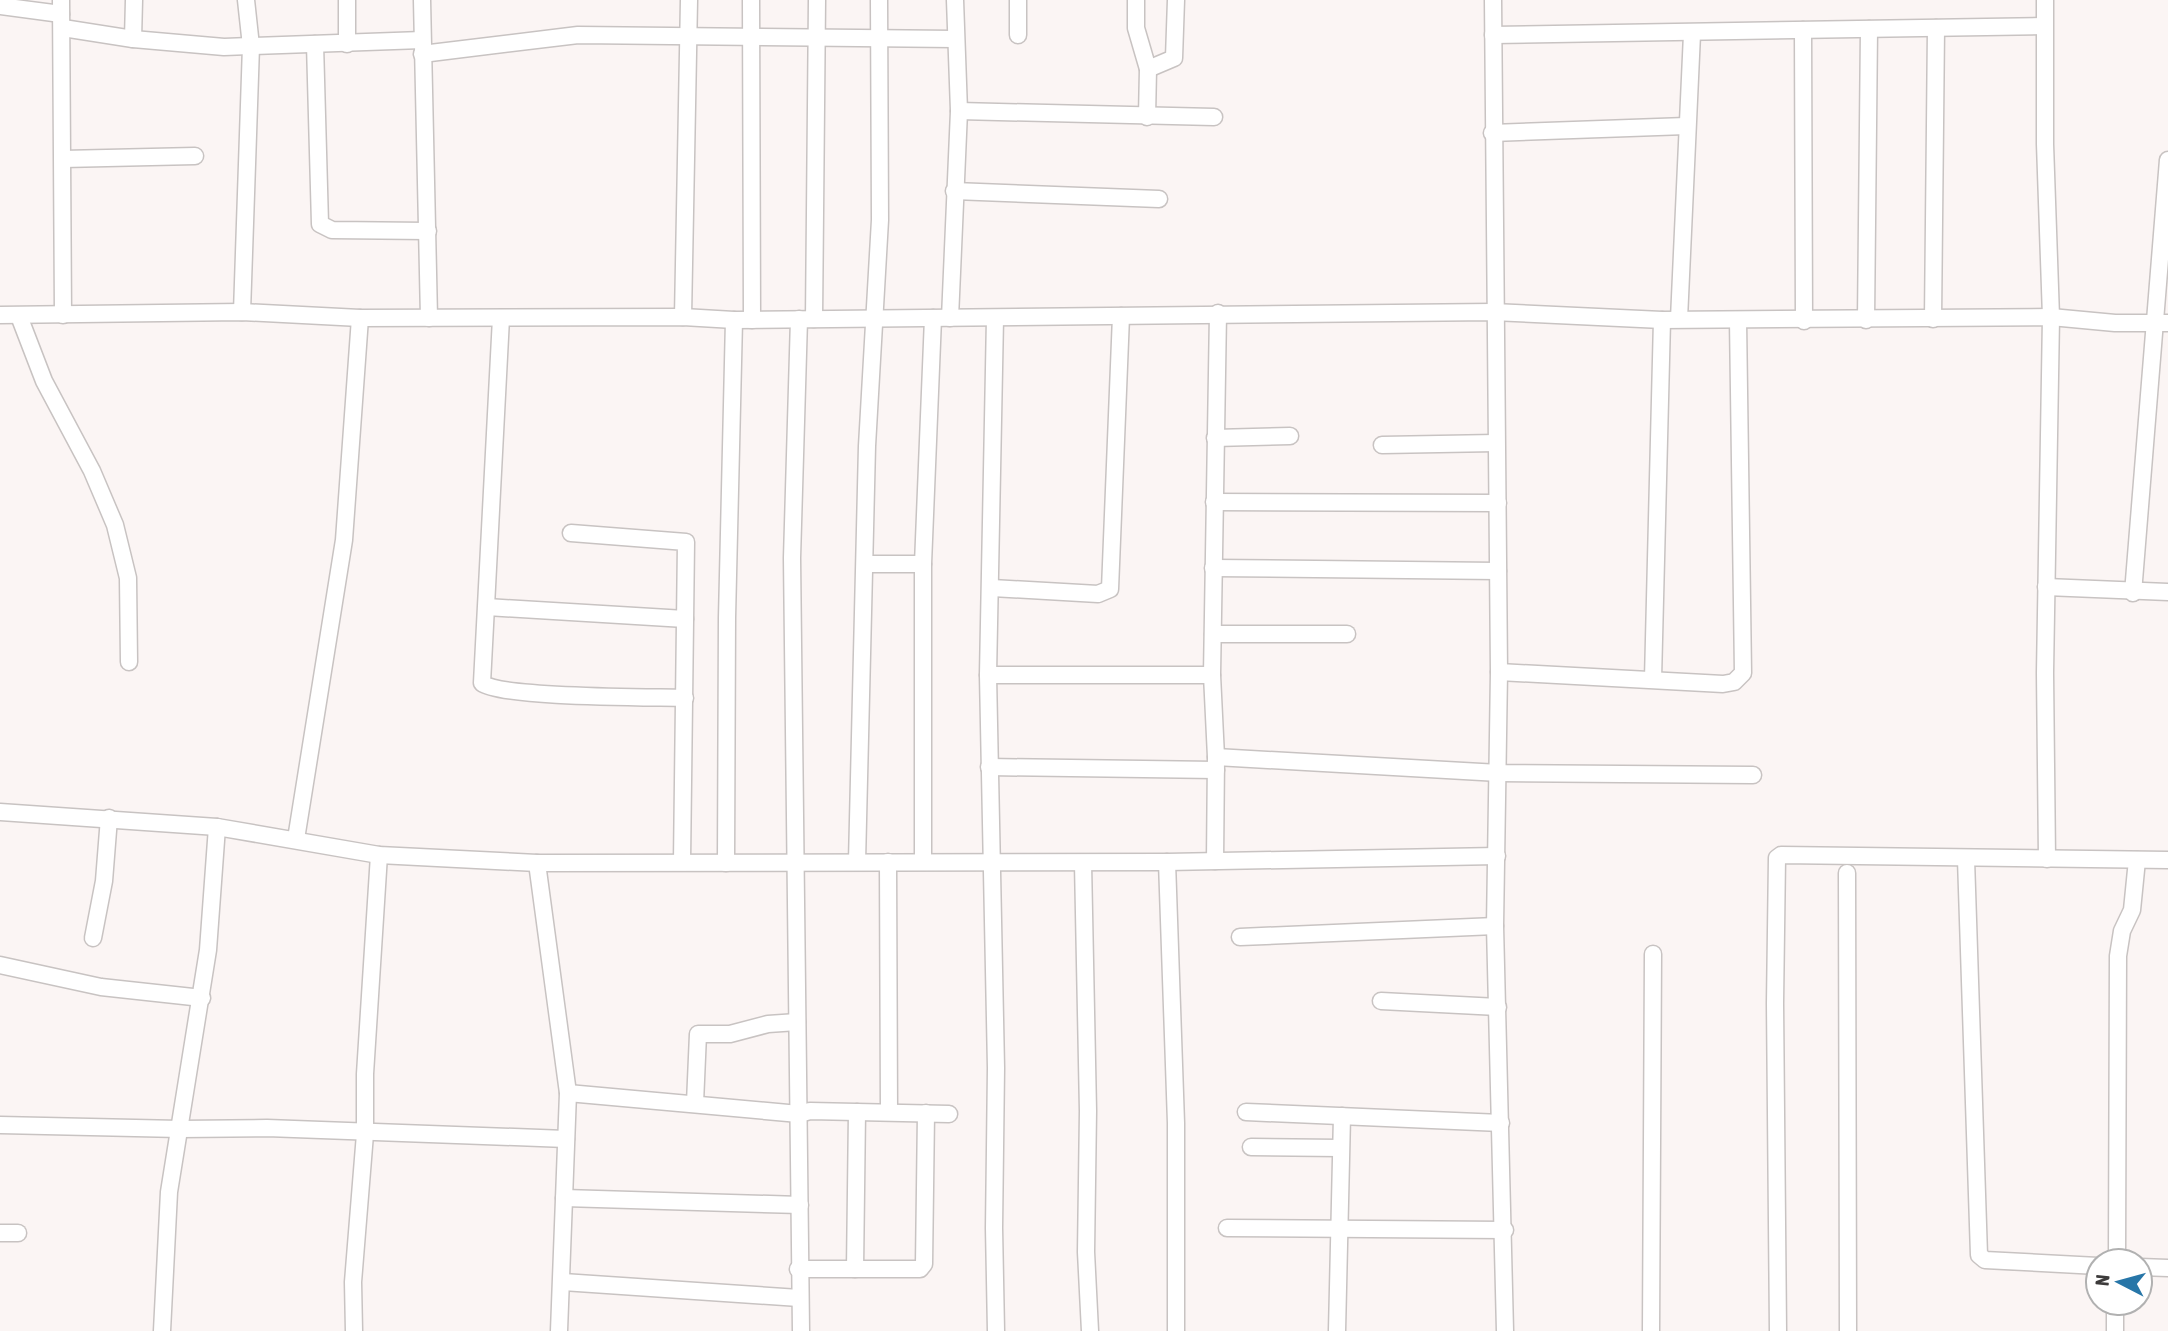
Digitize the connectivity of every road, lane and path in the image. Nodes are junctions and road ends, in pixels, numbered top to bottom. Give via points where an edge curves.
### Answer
1 (134, 0) edge
2 (246, 0) edge
3 (347, 0) edge
4 (422, 0) edge
5 (689, 0) edge
6 (751, 0) edge
7 (817, 0) edge
8 (879, 0) edge
9 (955, 0) edge
10 (1018, 0) edge
11 (1136, 0) edge
12 (1176, 0) edge
13 (1493, 0) edge
14 (2045, 0) edge
15 (0, 6) edge
16 (62, 14) edge
17 (2044, 26) junction
18 (1936, 28) junction
19 (1869, 29) junction
20 (1803, 30) junction
21 (689, 34) junction
22 (1692, 34) junction
23 (1018, 35) dead end
24 (1493, 35) junction
25 (878, 36) junction
26 (751, 37) junction
27 (817, 37) junction
28 (133, 39) junction
29 (955, 39) junction
30 (315, 44) junction
31 (347, 44) junction
32 (251, 46) junction
33 (422, 47) junction
34 (1148, 69) junction
35 (958, 111) junction
36 (1147, 117) junction
37 (1214, 117) dead end
38 (1686, 126) junction
39 (1492, 133) junction
40 (195, 156) dead end
41 (63, 159) junction
42 (2168, 160) edge
43 (954, 191) junction
44 (1159, 199) dead end
45 (428, 232) junction
46 (242, 312) junction
47 (1493, 312) junction
48 (1218, 313) junction
49 (0, 315) edge
50 (63, 315) junction
51 (19, 316) junction
52 (1121, 316) junction
53 (683, 317) junction
54 (2051, 317) junction
55 (360, 318) junction
56 (429, 318) junction
57 (500, 318) junction
58 (933, 318) junction
59 (950, 318) junction
60 (995, 318) junction
61 (806, 319) junction
62 (873, 319) junction
63 (1679, 319) junction
64 (1933, 319) junction
65 (734, 320) junction
66 (752, 320) junction
67 (1662, 320) junction
68 (1738, 320) junction
69 (1866, 320) junction
70 (1804, 321) junction
71 (2160, 323) edge
72 (1290, 436) dead end
73 (1214, 438) junction
74 (1496, 443) junction
75 (1382, 445) dead end
76 (1214, 502) junction
77 (1498, 503) junction
78 (571, 533) dead end
79 (866, 564) junction
80 (923, 564) junction
81 (1213, 568) junction
82 (1499, 571) junction
83 (2046, 587) junction
84 (992, 588) junction
85 (2168, 592) edge
86 (2133, 593) junction
87 (487, 607) junction
88 (685, 619) junction
89 (1213, 634) junction
90 (1347, 634) dead end
91 (129, 662) dead end
92 (1499, 672) junction
93 (988, 675) junction
94 (1212, 675) junction
95 (1653, 679) junction
96 (685, 698) junction
97 (1216, 763) junction
98 (989, 767) junction
99 (1499, 773) junction
100 (1753, 775) dead end
101 (0, 812) edge
102 (109, 818) junction
103 (217, 827) junction
104 (296, 839) junction
105 (379, 855) junction
106 (1497, 856) junction
107 (1966, 859) junction
108 (2047, 859) junction
109 (2137, 860) junction
110 (2168, 860) edge
111 (923, 861) junction
112 (1215, 861) junction
113 (682, 862) junction
114 (797, 862) junction
115 (858, 862) junction
116 (888, 862) junction
117 (1167, 862) junction
118 (537, 863) junction
119 (726, 863) junction
120 (989, 863) junction
121 (1083, 863) junction
122 (1847, 873) dead end
123 (1495, 926) junction
124 (1241, 937) dead end
125 (93, 938) dead end
126 (1653, 954) dead end
127 (0, 965) edge
128 (202, 998) junction
129 (1381, 1001) dead end
130 (1499, 1007) junction
131 (797, 1022) junction
132 (568, 1093) junction
133 (695, 1103) junction
134 (857, 1112) junction
135 (889, 1112) junction
136 (1246, 1112) dead end
137 (799, 1114) junction
138 (926, 1114) junction
139 (948, 1114) dead end
140 (1342, 1116) junction
141 (1501, 1122) junction
142 (0, 1125) edge
143 (180, 1129) junction
144 (365, 1134) junction
145 (566, 1139) junction
146 (1251, 1146) dead end
147 (1340, 1148) junction
148 (564, 1198) junction
149 (800, 1205) junction
150 (1227, 1228) dead end
151 (1340, 1228) junction
152 (1505, 1230) junction
153 (0, 1233) edge
154 (19, 1233) dead end
155 (2117, 1247) edge
156 (2084, 1265) edge
157 (798, 1269) junction
158 (855, 1269) junction
159 (563, 1282) junction
160 (799, 1298) junction
161 (162, 1331) edge
162 (354, 1331) edge
163 (559, 1331) edge
164 (801, 1331) edge
165 (996, 1331) edge
166 (1090, 1331) edge
167 (1176, 1331) edge
168 (1337, 1331) edge
169 (1505, 1331) edge
170 (1651, 1331) edge
171 (1778, 1331) edge
172 (1848, 1331) edge

1 - 28 street
2 - 32 street
3 - 31 street
4 - 33 street
5 - 21 street
6 - 26 street
7 - 27 street
8 - 25 street
9 - 29 street
10 - 23 street
11 - 34 street via 1136,28
12 - 34 street via 1174,58
13 - 24 street
14 - 17 street
15 - 16 street
16 - 28 street
16 - 41 street
17 - 18 street
17 - 54 street
18 - 19 street
18 - 64 street
19 - 20 street
19 - 69 street
20 - 22 street
20 - 70 street
21 - 26 street
21 - 33 street via 545,37
21 - 53 street
22 - 24 street
22 - 38 street
24 - 39 street
25 - 27 street
25 - 29 street
25 - 62 street via 880,220
26 - 27 street
26 - 66 street
27 - 61 street
28 - 32 street
29 - 35 street
30 - 31 street
30 - 32 street
30 - 45 street via 320,224 332,230
31 - 33 street
32 - 46 street
33 - 45 street
34 - 36 street
35 - 36 street
35 - 43 street
36 - 37 street
38 - 39 street
38 - 63 street
39 - 47 street
40 - 41 street
41 - 50 street
42 - 71 street
43 - 44 street
43 - 59 street
45 - 56 street
46 - 50 street
46 - 55 street
47 - 48 street
47 - 67 street
47 - 74 street
48 - 52 street
48 - 73 street
49 - 51 street
50 - 51 street
51 - 91 street via 44,381 115,525 128,578
52 - 60 street
52 - 84 street via 1110,589 1098,594
53 - 57 street
53 - 65 street
54 - 64 street
54 - 71 street
54 - 83 street
55 - 56 street
55 - 104 street via 344,540
56 - 57 street
57 - 87 street
58 - 59 street
58 - 62 street
58 - 80 street
59 - 60 street
60 - 84 street
61 - 62 street
61 - 66 street
61 - 114 street via 792,558
62 - 79 street
63 - 67 street
63 - 68 street
64 - 69 street
65 - 66 street
65 - 119 street
67 - 95 street
68 - 70 street
68 - 95 street via 1742,673 1734,682 1723,684
69 - 70 street
71 - 86 street
72 - 73 street
73 - 76 street
74 - 75 street
74 - 77 street
76 - 77 street
76 - 81 street
77 - 82 street
78 - 88 street via 686,542
79 - 80 street
79 - 115 street
80 - 111 street
81 - 82 street
81 - 89 street
82 - 92 street
83 - 86 street
83 - 108 street
84 - 93 street
85 - 86 street
87 - 88 street
87 - 96 street via 481,677 487,687
88 - 96 street
89 - 90 street
89 - 94 street
92 - 95 street
92 - 99 street
93 - 94 street
93 - 98 street
94 - 97 street
96 - 113 street
97 - 98 street
97 - 99 street
97 - 112 street
98 - 120 street
99 - 100 street
99 - 106 street
101 - 102 street
102 - 103 street
102 - 125 street
103 - 104 street
103 - 128 street
104 - 105 street
105 - 118 street
105 - 144 street
106 - 112 street
106 - 123 street
107 - 108 street
107 - 156 street via 1979,1255 1985,1260
107 - 171 street via 1777,858
108 - 109 street
109 - 110 street
109 - 155 street via 2133,910 2122,931 2118,956
111 - 116 street
111 - 120 street
112 - 117 street
113 - 118 street
113 - 119 street
114 - 115 street
114 - 119 street
114 - 131 street
115 - 116 street
116 - 135 street
117 - 121 street
117 - 167 street via 1176,1123
118 - 132 street
120 - 121 street
120 - 165 street via 996,1068
121 - 166 street
122 - 172 street
123 - 124 street
123 - 130 street
126 - 170 street
127 - 128 street via 101,987
128 - 143 street
129 - 130 street
130 - 141 street
131 - 133 street via 730,1034 698,1034
131 - 137 street
132 - 133 street
132 - 145 street
133 - 137 street
134 - 135 street
134 - 137 street
134 - 158 street
135 - 138 street
136 - 140 street
137 - 149 street
138 - 139 street
138 - 158 street via 925,1264 920,1269
140 - 141 street
140 - 147 street
141 - 152 street
142 - 143 street
143 - 144 street
143 - 161 street via 169,1192
144 - 145 street
144 - 162 street via 353,1282
145 - 148 street
146 - 147 street
147 - 151 street
148 - 149 street
148 - 159 street
149 - 157 street
150 - 151 street
151 - 152 street
151 - 168 street
152 - 169 street
153 - 154 street
157 - 158 street
157 - 160 street
159 - 160 street
159 - 163 street
160 - 164 street

